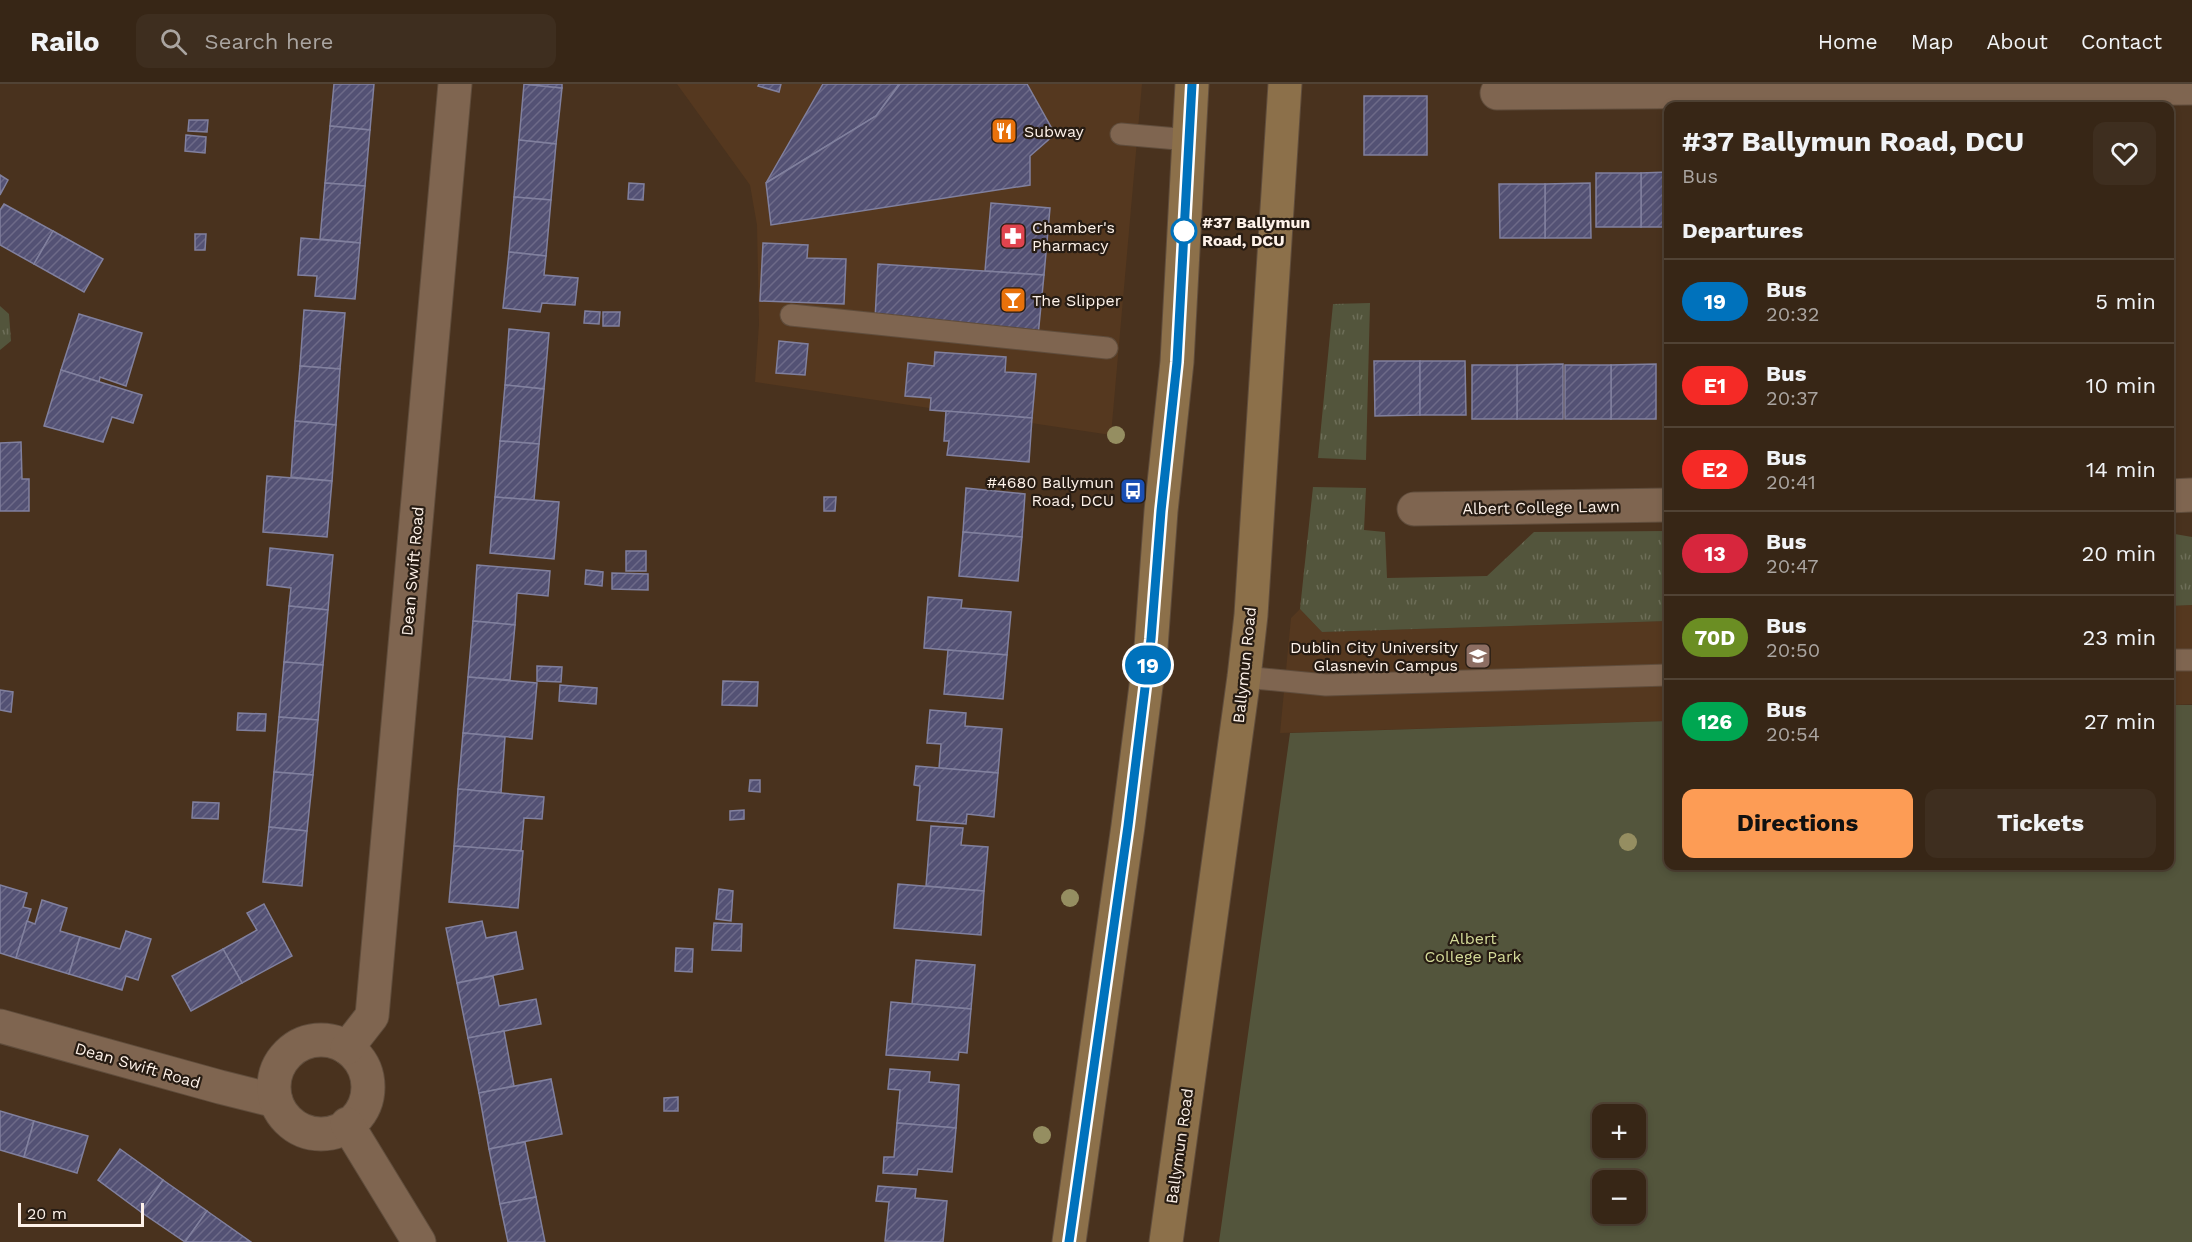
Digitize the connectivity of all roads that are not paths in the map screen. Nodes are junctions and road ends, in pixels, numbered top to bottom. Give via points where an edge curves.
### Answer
1 (455, 84) edge
2 (1192, 84) edge
3 (1285, 84) edge
4 (2192, 88) edge
5 (1497, 93) dead end
6 (1121, 134) dead end
7 (1189, 140) junction
8 (791, 315) dead end
9 (1107, 348) dead end
10 (2192, 495) edge
11 (2174, 496) edge
12 (1664, 505) edge
13 (1414, 509) dead end
14 (2174, 660) edge
15 (2192, 660) edge
16 (1664, 675) edge
17 (1245, 677) junction
18 (0, 1026) edge
19 (347, 1048) junction
20 (276, 1101) junction
21 (347, 1125) junction
22 (419, 1242) edge
23 (1070, 1242) edge
24 (1166, 1242) edge

1 - 19 street, Dean Swift Road via 372,1016
2 - 7 main road
3 - 17 main road, Ballymun Road
4 - 5 street
6 - 7 lane
7 - 23 main road via 1177,362 1150,647
8 - 9 lane
10 - 11 street
12 - 13 street, Albert College Lawn
14 - 15 lane
16 - 17 lane via 1326,685
17 - 24 main road, Ballymun Road
18 - 20 street, Dean Swift Road
19 - 20 street via 321,1039 287,1053 277,1069
19 - 21 street via 355,1053 365,1071 368,1087 365,1104
20 - 21 street via 287,1120 302,1130 321,1134
21 - 22 street

